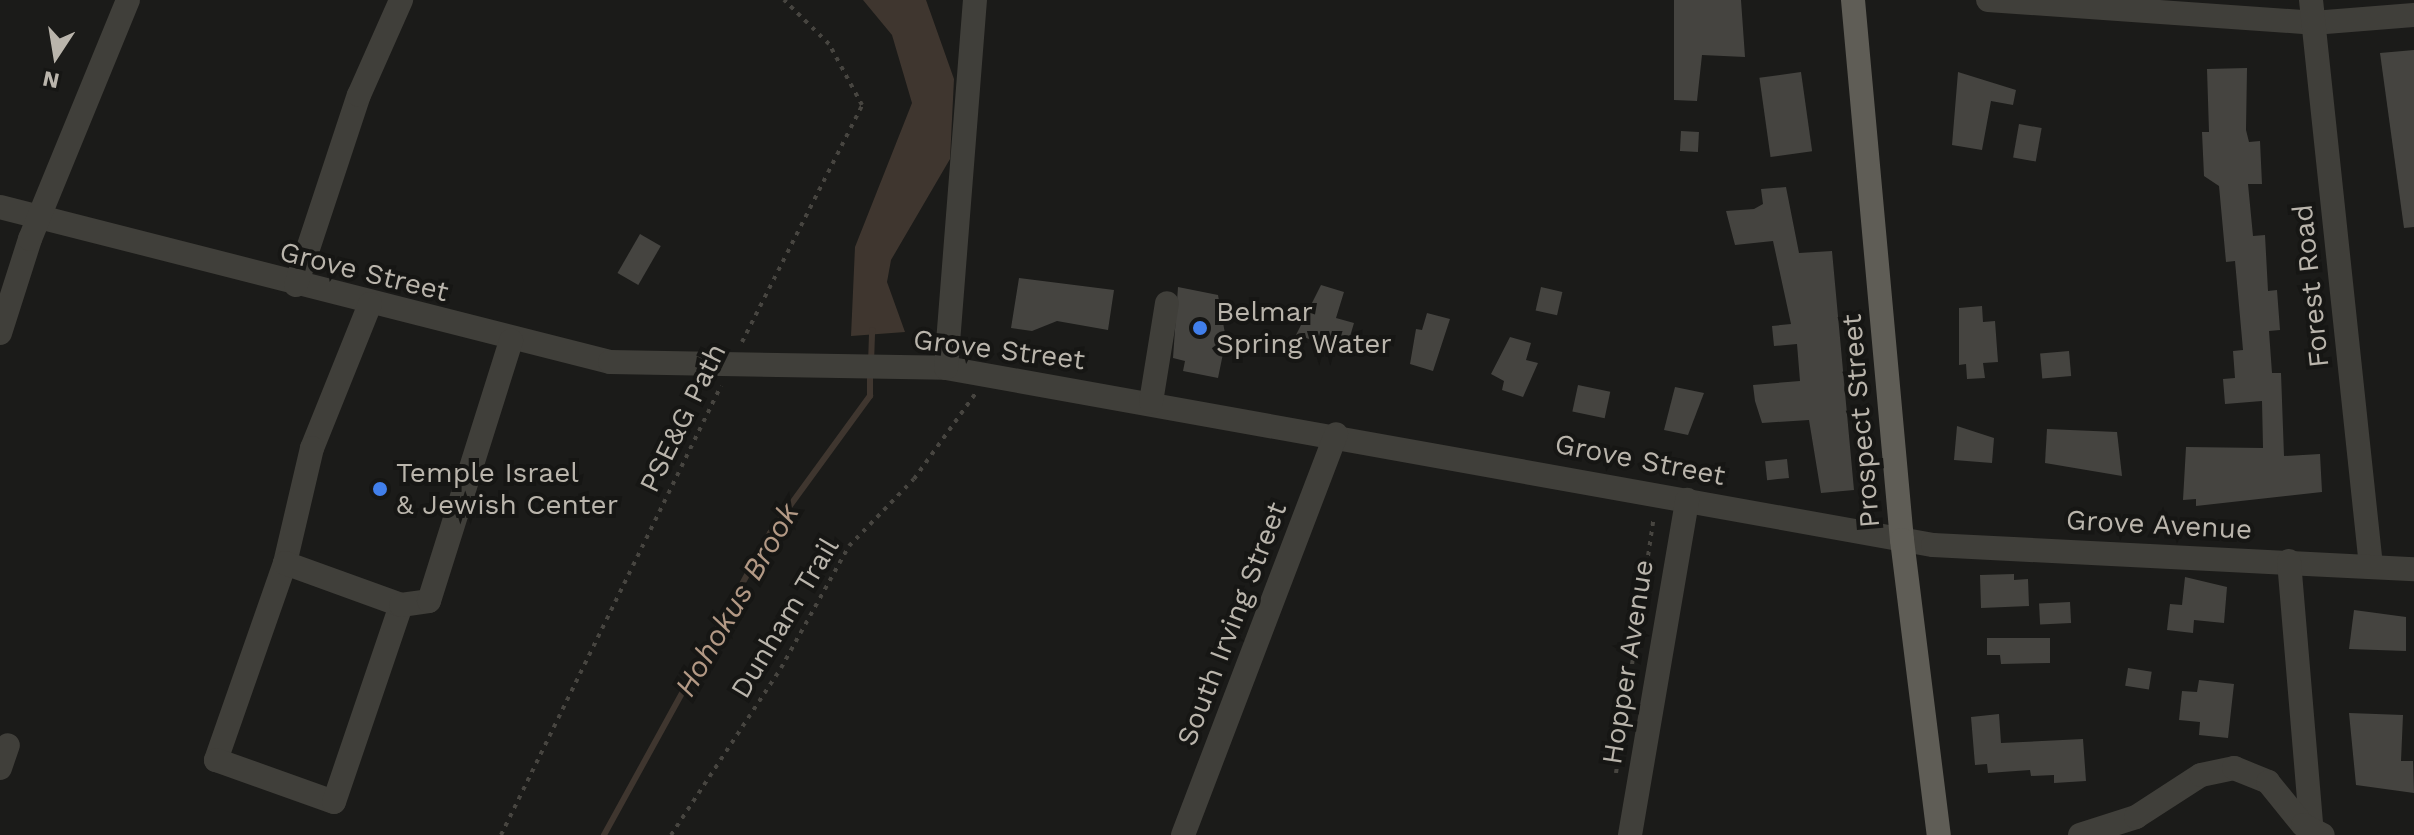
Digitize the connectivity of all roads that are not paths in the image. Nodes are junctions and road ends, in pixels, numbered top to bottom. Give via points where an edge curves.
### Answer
1 (128, 0) edge
2 (401, 0) edge
3 (975, 0) edge
4 (1853, 0) edge
5 (1988, 0) edge
6 (2085, 2) edge
7 (2312, 12) edge
8 (2414, 15) edge
9 (0, 207) edge
10 (37, 221) junction
11 (296, 285) junction
12 (1167, 303) dead end
13 (370, 304) junction
14 (0, 333) edge
15 (511, 341) junction
16 (946, 368) junction
17 (1151, 402) junction
18 (1336, 434) junction
19 (1687, 500) junction
20 (1902, 540) junction
21 (2289, 561) junction
22 (285, 563) junction
23 (2371, 566) junction
24 (2414, 569) edge
25 (401, 605) junction
26 (2315, 833) edge
27 (1183, 835) edge
28 (1630, 835) edge
29 (1939, 835) edge
30 (2080, 835) edge

1 - 10 street
2 - 11 street via 359,95
3 - 16 street
4 - 20 main road, Prospect Street
5 - 6 street
6 - 7 street
7 - 8 street
7 - 23 street, Forest Road
9 - 10 street, Grove Street
10 - 11 street, Grove Street
10 - 14 street
11 - 13 street, Grove Street
12 - 17 street
13 - 15 street, Grove Street
13 - 22 street via 312,448
15 - 16 street, Grove Street via 610,362 729,369
15 - 25 street via 429,601
16 - 17 street, Grove Street
17 - 18 street, Grove Street
18 - 19 street, Grove Street
18 - 27 street, South Irving Street
19 - 20 street, Grove Street
19 - 28 street, Hopper Avenue
20 - 21 street, Grove Avenue
20 - 29 main road, Prospect Street
21 - 23 street, Grove Avenue
21 - 26 street
22 - 25 street
22 - 25 street via 216,760 334,802
23 - 24 street, Grove Avenue
26 - 30 street via 2268,782 2234,768 2201,775 2136,817

